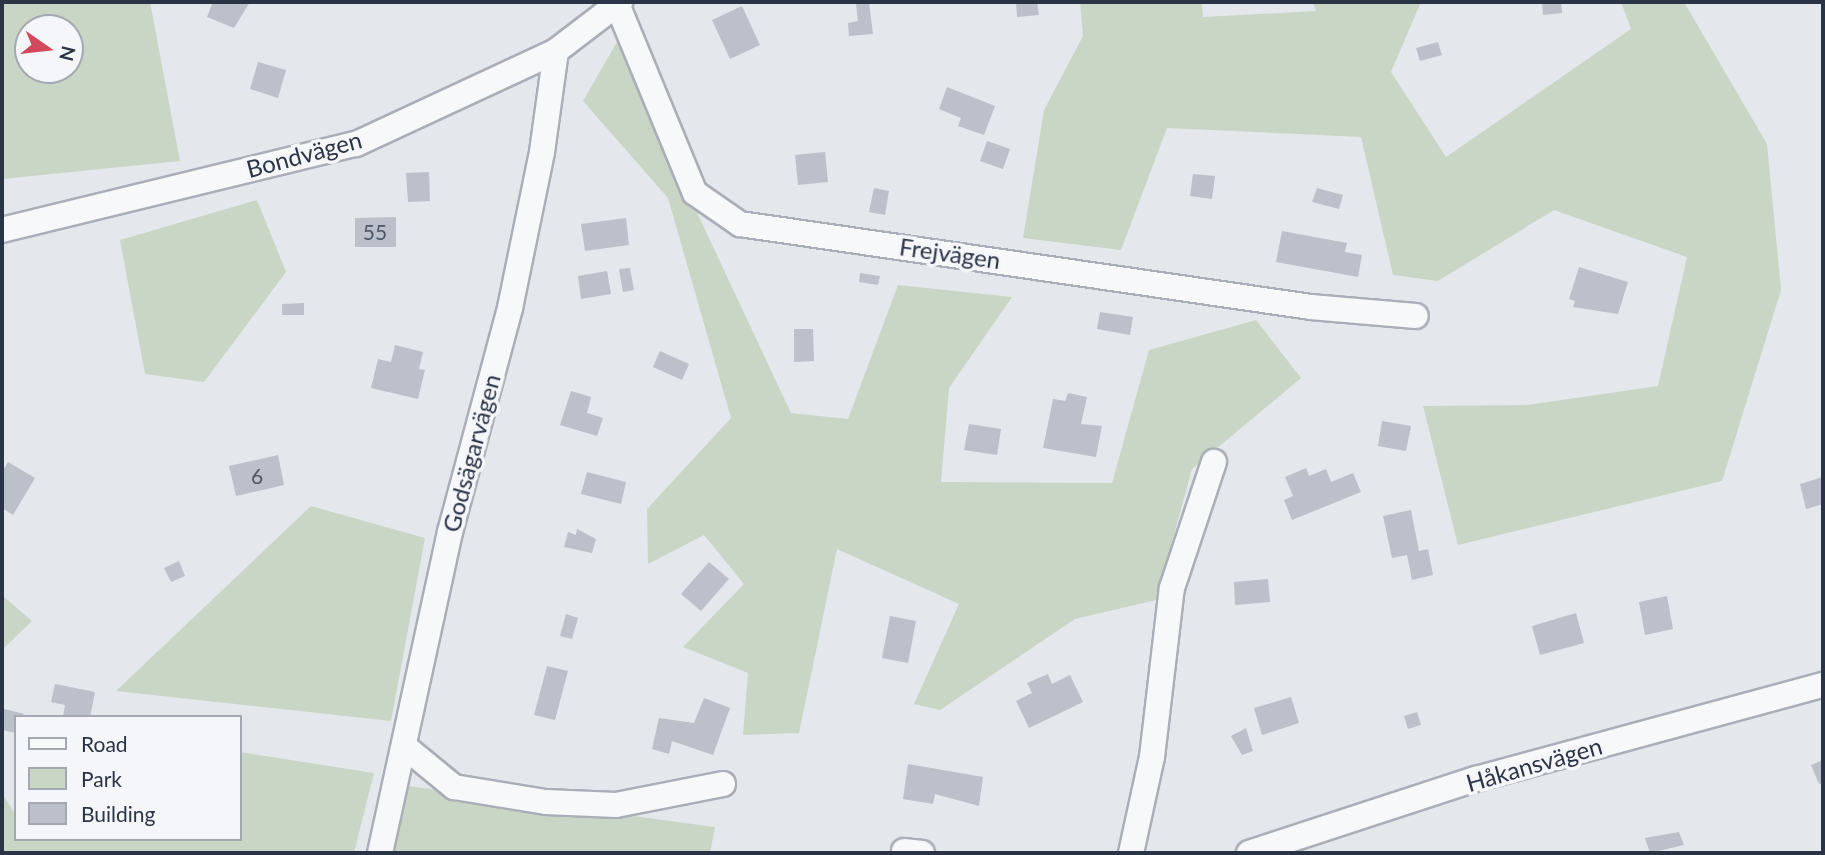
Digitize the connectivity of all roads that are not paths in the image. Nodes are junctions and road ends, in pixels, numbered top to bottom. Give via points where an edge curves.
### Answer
1 (619, 3) edge
2 (556, 51) junction
3 (2, 230) edge
4 (1416, 316) dead end
5 (1214, 463) dead end
6 (1823, 685) edge
7 (404, 746) junction
8 (723, 784) dead end
9 (380, 853) edge
10 (1131, 853) edge
11 (1249, 853) edge

1 - 2 street, Bondvägen
1 - 4 street, Frejvägen via 695,193 740,224 1311,307
2 - 3 street, Bondvägen via 356,144
2 - 7 street, Godsägarvägen via 542,152 510,308 452,524
5 - 10 street via 1172,588 1152,757
6 - 11 street, Håkansvägen via 1476,779
7 - 8 street via 454,787 546,802 616,804
7 - 9 street, Godsägarvägen

